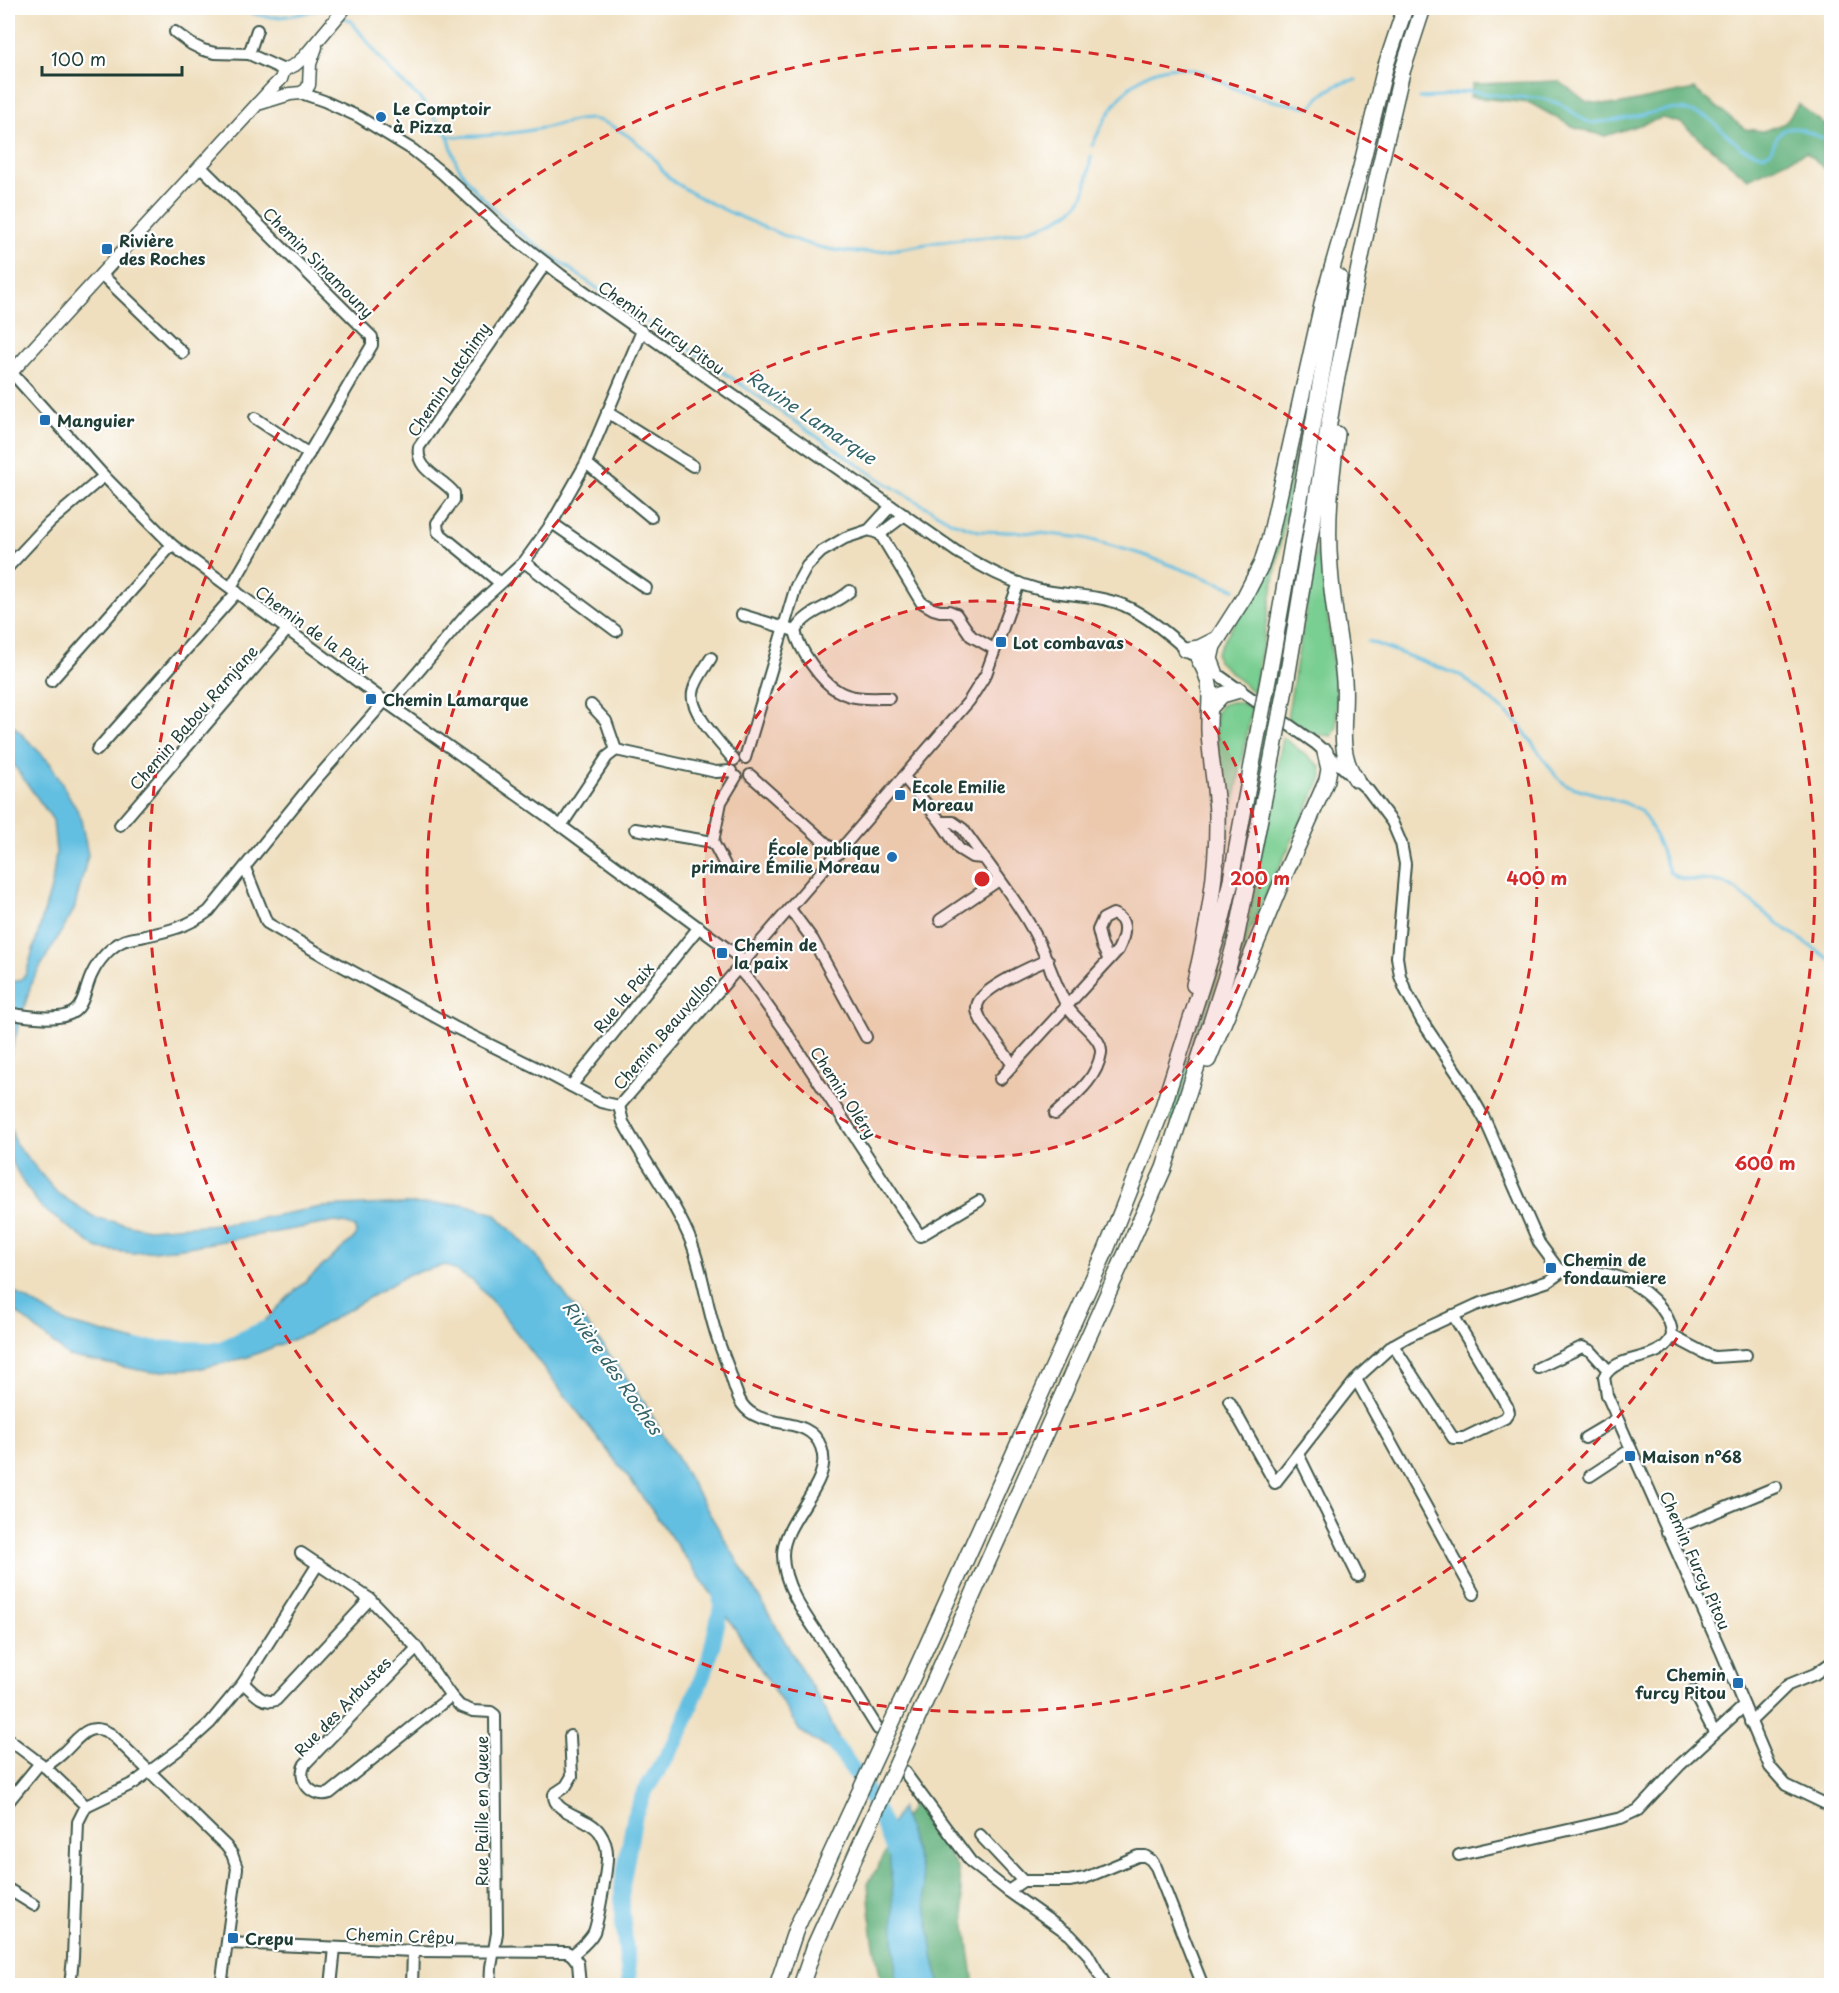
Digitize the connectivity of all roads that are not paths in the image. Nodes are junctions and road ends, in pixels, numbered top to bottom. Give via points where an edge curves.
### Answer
1 (345, 8) edge
2 (1405, 8) edge
3 (1423, 8) edge
4 (257, 30) dead end
5 (175, 32) dead end
6 (318, 40) junction
7 (249, 54) junction
8 (286, 71) junction
9 (310, 76) junction
10 (296, 94) junction
11 (324, 101) junction
12 (255, 106) junction
13 (200, 166) junction
14 (1359, 171) junction
15 (1362, 261) junction
16 (546, 263) junction
17 (101, 274) junction
18 (642, 331) junction
19 (183, 353) dead end
20 (9, 374) edge
21 (608, 412) junction
22 (255, 418) dead end
23 (309, 453) junction
24 (586, 463) junction
25 (693, 466) dead end
26 (104, 476) junction
27 (891, 506) junction
28 (905, 515) junction
29 (651, 517) dead end
30 (552, 523) junction
31 (874, 532) junction
32 (172, 545) junction
33 (524, 562) junction
34 (8, 567) edge
35 (500, 583) junction
36 (1019, 583) junction
37 (646, 588) dead end
38 (234, 590) junction
39 (850, 591) dead end
40 (742, 615) dead end
41 (288, 629) junction
42 (789, 629) junction
43 (616, 631) dead end
44 (1215, 640) junction
45 (994, 649) junction
46 (1186, 650) junction
47 (711, 658) dead end
48 (1199, 660) junction
49 (1215, 672) junction
50 (51, 681) dead end
51 (1239, 690) junction
52 (889, 698) dead end
53 (388, 703) junction
54 (591, 705) dead end
55 (1210, 708) junction
56 (1345, 711) junction
57 (1321, 748) junction
58 (98, 750) dead end
59 (616, 750) junction
60 (737, 767) junction
61 (750, 775) junction
62 (904, 777) junction
63 (1356, 779) junction
64 (1322, 791) junction
65 (120, 825) dead end
66 (561, 826) junction
67 (635, 829) dead end
68 (713, 842) junction
69 (838, 854) junction
70 (726, 865) dead end
71 (245, 868) junction
72 (999, 880) junction
73 (790, 909) junction
74 (940, 920) dead end
75 (699, 927) junction
76 (1047, 960) junction
77 (1109, 960) dead end
78 (741, 965) junction
79 (1067, 1006) junction
80 (8, 1013) edge
81 (866, 1038) dead end
82 (1013, 1065) junction
83 (1000, 1079) dead end
84 (571, 1086) junction
85 (619, 1106) junction
86 (1162, 1110) junction
87 (1054, 1114) dead end
88 (1164, 1168) junction
89 (979, 1202) dead end
90 (1563, 1271) junction
91 (1453, 1315) junction
92 (1672, 1335) junction
93 (1393, 1345) junction
94 (1746, 1355) dead end
95 (1538, 1368) dead end
96 (1608, 1370) junction
97 (1357, 1381) junction
98 (1230, 1401) dead end
99 (1617, 1419) junction
100 (1585, 1438) dead end
101 (1631, 1449) junction
102 (1298, 1454) junction
103 (1590, 1476) dead end
104 (1776, 1487) dead end
105 (1667, 1532) junction
106 (301, 1553) dead end
107 (318, 1564) junction
108 (1358, 1576) dead end
109 (1473, 1594) dead end
110 (370, 1599) junction
111 (417, 1648) junction
112 (1832, 1662) edge
113 (243, 1683) junction
114 (1693, 1691) dead end
115 (451, 1696) junction
116 (1744, 1706) junction
117 (1750, 1722) junction
118 (878, 1729) dead end
119 (1714, 1732) junction
120 (570, 1736) dead end
121 (8, 1739) edge
122 (43, 1765) junction
123 (903, 1770) dead end
124 (150, 1773) junction
125 (8, 1802) edge
126 (86, 1806) junction
127 (1832, 1807) edge
128 (980, 1835) dead end
129 (1459, 1855) dead end
130 (1023, 1881) junction
131 (8, 1890) edge
132 (1008, 1892) junction
133 (34, 1905) dead end
134 (227, 1943) junction
135 (335, 1948) junction
136 (413, 1951) junction
137 (493, 1952) junction
138 (572, 1955) junction
139 (70, 1986) edge
140 (221, 1986) edge
141 (331, 1986) edge
142 (412, 1986) edge
143 (490, 1986) edge
144 (580, 1986) edge
145 (777, 1986) edge
146 (801, 1986) edge
147 (1106, 1986) edge
148 (1203, 1986) edge

1 - 6 main road
2 - 14 highway
3 - 15 highway via 1389,124
4 - 7 street
5 - 7 street via 203,50
6 - 8 main road
6 - 9 main road
7 - 8 street
8 - 9 main road via 302,66
8 - 10 main road via 284,89
8 - 12 main road
9 - 10 main road via 308,87
9 - 11 street
10 - 11 street, Chemin Furcy Pitou
10 - 12 main road
11 - 16 street, Chemin Furcy Pitou via 359,117 418,154
12 - 13 main road
13 - 17 main road
13 - 23 street, Chemin Sinamouny via 372,337 372,345
14 - 44 highway via 1324,296 1270,537 1245,596
14 - 86 highway, bridge via 1232,874 1219,931
15 - 56 highway via 1330,483 1330,567
15 - 88 highway, bridge via 1335,387 1287,678 1236,939
16 - 18 street, Chemin Furcy Pitou
16 - 35 street, Chemin Latchimy via 418,453 424,467 454,493 454,500 437,523 438,532
17 - 19 street
17 - 20 main road
18 - 21 street
18 - 27 street, Chemin Furcy Pitou
20 - 26 street, Chemin de la Paix
21 - 24 street
21 - 25 street
22 - 23 street
23 - 38 street, Chemin Sinamouny
24 - 29 street
24 - 30 street
26 - 32 street, Chemin de la Paix
26 - 34 street via 49,523
27 - 28 street, Chemin Furcy Pitou
27 - 31 street
28 - 31 street
28 - 36 street, Chemin Furcy Pitou via 990,572
30 - 33 street
30 - 37 street
31 - 42 street via 845,538 807,566 796,586
31 - 45 street via 921,602 956,614 971,636
32 - 38 street, Chemin de la Paix
32 - 50 street
33 - 35 street
33 - 43 street
35 - 53 street
36 - 45 street, Chemin Beauvallon
36 - 46 street, Chemin Furcy Pitou via 1124,606
38 - 41 street, Chemin de la Paix
38 - 58 street, Chemin Sinamouny
39 - 42 street
40 - 42 street
41 - 53 street, Chemin de la Paix
41 - 65 street, Chemin Babou Ramjane
42 - 52 street via 812,666 837,691 862,698
42 - 60 street
44 - 46 highway
44 - 49 highway via 1210,659
45 - 62 street, Chemin Beauvallon via 986,674 969,701
46 - 48 street, Chemin Furcy Pitou
47 - 60 street via 693,691 693,702
48 - 49 street, Chemin Furcy Pitou
48 - 55 highway via 1209,678
49 - 51 street, Chemin Furcy Pitou
51 - 55 highway via 1222,695
51 - 57 street, Chemin Furcy Pitou
53 - 66 street, Chemin de la Paix
53 - 71 street via 312,784
54 - 59 street via 606,721
55 - 86 highway via 1217,814 1211,901 1203,949
56 - 57 highway via 1338,736
56 - 63 highway via 1342,747
57 - 63 street, Chemin Furcy Pitou
57 - 64 highway via 1329,769
59 - 60 street via 716,772
59 - 66 street via 607,756
60 - 61 street via 741,779
60 - 61 street via 750,762
60 - 68 street via 721,802
61 - 69 street
62 - 69 street, Chemin Beauvallon
62 - 72 street via 959,849 983,858
63 - 64 highway via 1331,781
63 - 90 street, Chemin Furcy Pitou via 1386,812 1401,843 1405,864 1397,957 1405,989 1485,1120 1539,1243
64 - 88 highway
66 - 75 street, Chemin de la Paix
67 - 68 street
68 - 70 street
69 - 73 street, Chemin Beauvallon
71 - 80 street via 209,911 194,922 123,941 110,950 91,976 86,997 71,1013 60,1017
71 - 84 street, Chemin Beauvallon via 267,923 454,1027
72 - 74 street
72 - 76 street via 1031,926
73 - 78 street, Chemin Beauvallon
73 - 81 street via 813,939
75 - 78 street, Chemin de la Paix
75 - 84 street, Rue la Paix
76 - 79 street
76 - 82 street via 1012,976 978,1002 978,1015
77 - 79 street
78 - 85 street, Chemin Beauvallon
78 - 89 street, Chemin Oléry via 920,1236
79 - 82 street
79 - 87 street via 1095,1037 1101,1051 1086,1085
82 - 83 street
84 - 85 street, Chemin Beauvallon via 600,1102
85 - 118 street via 622,1122 692,1244 714,1328 741,1402 762,1420 805,1428 822,1449 818,1481 786,1539 784,1569 797,1601
86 - 145 highway, bridge via 1107,1250 796,1929
88 - 146 highway, bridge via 815,1945
90 - 91 street via 1549,1281
90 - 92 street via 1601,1273 1633,1285 1664,1310
91 - 93 street
91 - 93 street via 1507,1406 1505,1418 1464,1438 1452,1438
92 - 94 street via 1715,1357
92 - 96 street via 1658,1352
93 - 97 street
95 - 96 street via 1582,1347
96 - 99 street, Chemin Furcy Pitou via 1604,1384
97 - 102 street
97 - 109 street
98 - 102 street via 1275,1483
99 - 100 street
99 - 101 street, Chemin Furcy Pitou
101 - 103 street
101 - 105 street, Chemin Furcy Pitou
102 - 108 street
104 - 105 street
105 - 116 street, Chemin Furcy Pitou
106 - 107 street, Rue Paille en Queue
107 - 110 street, Rue Paille en Queue
107 - 113 street
110 - 111 street, Rue Paille en Queue
110 - 113 street via 276,1700 264,1701
111 - 115 street, Rue Paille en Queue
111 - 115 street, Rue des Arbustes via 305,1764 301,1770 303,1780 313,1793 330,1793
112 - 117 street via 1788,1685
113 - 124 street via 210,1723
114 - 119 street
115 - 137 street, Rue Paille en Queue via 465,1709 491,1712 496,1720 497,1933
116 - 117 street, Chemin Furcy Pitou
116 - 119 street
117 - 127 street, Chemin Furcy Pitou via 1777,1777 1797,1792
119 - 129 street via 1630,1814
120 - 138 street via 572,1776 554,1794 554,1802 593,1824 608,1856 595,1930
121 - 122 street
122 - 124 street via 64,1753 80,1735 96,1728 111,1734
122 - 125 street
122 - 126 street
123 - 132 street via 971,1862
124 - 126 street
124 - 134 street via 232,1854 237,1869
126 - 139 street via 78,1822
128 - 130 street
130 - 132 street
130 - 148 street via 1085,1878 1145,1856 1156,1867
131 - 133 street
132 - 147 street via 1070,1935 1087,1953
134 - 135 street, Chemin Crêpu
134 - 140 street
135 - 136 street, Chemin Crêpu
135 - 141 street
136 - 137 street, Chemin Crêpu
136 - 142 street
137 - 138 street, Chemin Crêpu
137 - 143 street
138 - 144 street via 578,1963

